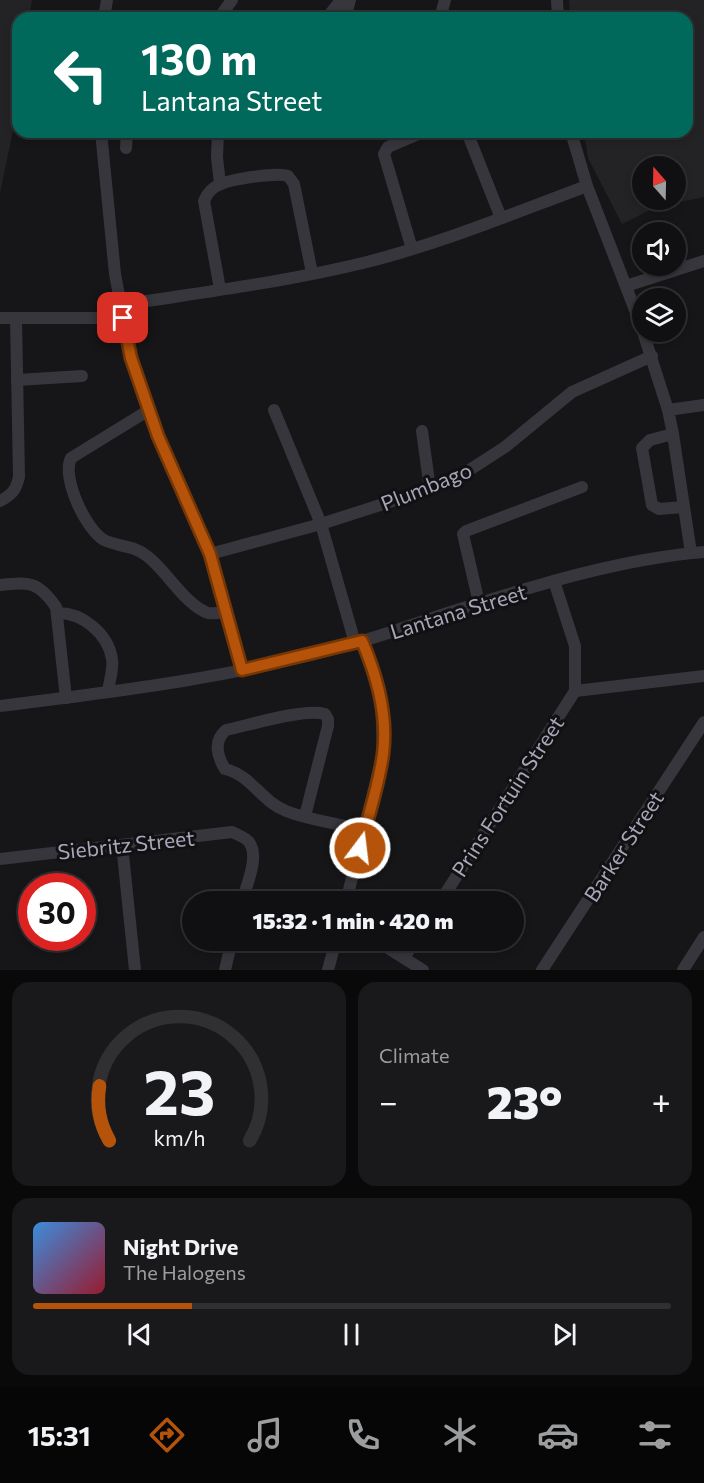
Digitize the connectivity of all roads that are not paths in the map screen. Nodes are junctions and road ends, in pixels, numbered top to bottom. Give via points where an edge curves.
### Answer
1 (341, 0) edge
2 (332, 12) edge
3 (102, 138) edge
4 (127, 138) edge
5 (218, 138) edge
6 (409, 138) edge
7 (469, 138) edge
8 (573, 138) edge
9 (126, 148) dead end
10 (220, 184) junction
11 (587, 186) junction
12 (501, 218) junction
13 (412, 249) junction
14 (704, 261) edge
15 (312, 273) junction
16 (626, 286) junction
17 (220, 290) junction
18 (632, 302) edge
19 (121, 305) junction
20 (0, 318) edge
21 (16, 318) junction
22 (123, 318) junction
23 (647, 342) edge
24 (652, 356) junction
25 (82, 376) dead end
26 (17, 380) junction
27 (704, 405) edge
28 (149, 410) junction
29 (274, 410) dead end
30 (668, 410) junction
31 (422, 430) dead end
32 (673, 434) junction
33 (582, 487) dead end
34 (430, 489) junction
35 (0, 501) edge
36 (683, 507) junction
37 (321, 524) junction
38 (704, 552) edge
39 (691, 553) junction
40 (210, 554) junction
41 (554, 581) junction
42 (0, 585) edge
43 (479, 603) junction
44 (226, 612) junction
45 (57, 613) junction
46 (358, 642) junction
47 (242, 670) junction
48 (704, 676) edge
49 (575, 691) junction
50 (108, 692) junction
51 (66, 698) junction
52 (0, 706) edge
53 (704, 722) edge
54 (305, 816) junction
55 (364, 830) junction
56 (122, 845) junction
57 (0, 859) edge
58 (245, 891) edge
59 (349, 891) edge
60 (447, 891) edge
61 (704, 937) edge
62 (229, 951) edge
63 (333, 951) edge
64 (394, 951) edge
65 (408, 951) edge
66 (404, 957) junction
67 (135, 970) edge
68 (225, 970) edge
69 (328, 970) edge
70 (423, 970) edge
71 (542, 970) edge
72 (683, 970) edge

1 - 2 street
3 - 19 street
4 - 9 street
5 - 10 street
6 - 13 street via 387,147 384,154
7 - 12 street
8 - 11 street
10 - 15 street via 276,174 288,176 294,184
10 - 17 street via 208,192 204,201
11 - 12 street
11 - 16 street
12 - 13 street
13 - 15 street
14 - 16 street
15 - 17 street
16 - 18 street
17 - 19 street
19 - 22 street
20 - 21 street
21 - 22 street
21 - 26 street
22 - 28 street via 131,358
23 - 24 street
24 - 30 street
24 - 34 street, Plumbago via 572,392 505,447 457,478
25 - 26 street
26 - 35 street via 19,477 16,490
27 - 30 street
28 - 40 street
28 - 44 street via 71,458 68,468 72,487 95,533 148,556 201,610 212,614
29 - 37 street
30 - 32 street
31 - 34 street
32 - 36 street
32 - 36 street via 650,440 642,448 652,506
33 - 43 street via 463,534
34 - 37 street, Plumbago
36 - 39 street
37 - 40 street, Plumbago
37 - 46 street
38 - 39 street, Lantana Street
39 - 41 street, Lantana Street
40 - 44 street
41 - 43 street, Lantana Street
41 - 49 street via 575,646
42 - 45 street via 35,585 50,598
43 - 46 street, Lantana Street
44 - 47 street
45 - 50 street via 79,617 109,646 113,661
45 - 51 street
46 - 47 street, Lantana Street
46 - 55 street via 381,698 384,727 383,753
47 - 50 street, Lantana Street
48 - 49 street
49 - 60 street, Prins Fortuin Street
50 - 51 street, Lantana Street
51 - 52 street, Lantana Street
53 - 71 street, Barker Street
54 - 54 street via 286,811 242,776 225,769 218,748 220,735 226,730 297,715 325,714 328,726
54 - 55 street
55 - 59 street
56 - 57 street, Siebritz Street
56 - 58 street, Siebritz Street via 232,832 250,843 252,861
56 - 67 street
61 - 72 street
62 - 68 street
63 - 69 street
64 - 66 street
65 - 66 street
66 - 70 street

